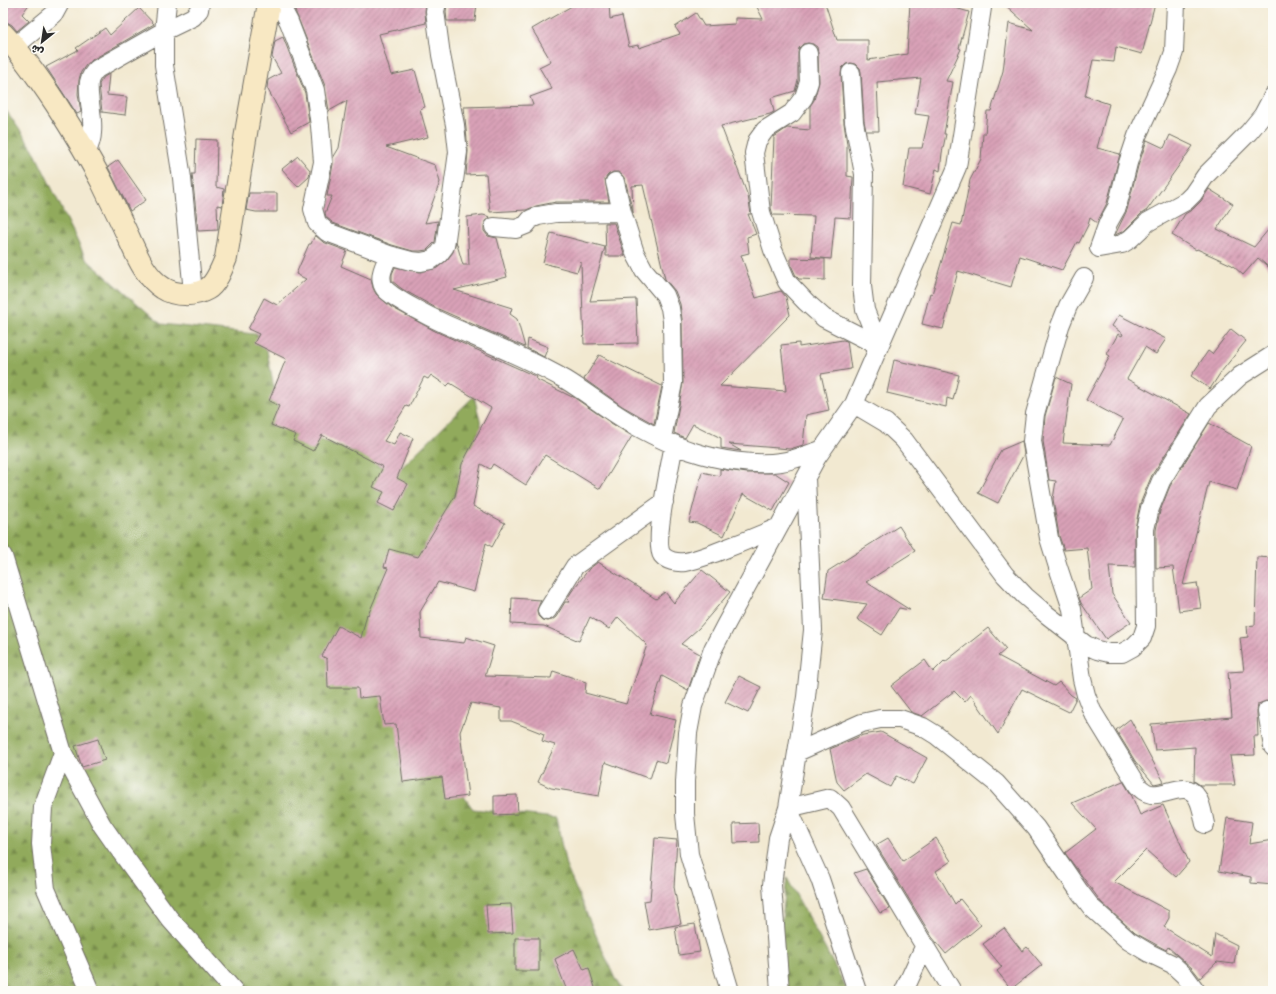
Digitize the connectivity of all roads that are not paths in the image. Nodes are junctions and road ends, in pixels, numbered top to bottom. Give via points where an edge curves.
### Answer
1 (60, 3) edge
2 (167, 3) edge
3 (200, 3) edge
4 (269, 3) edge
5 (279, 3) edge
6 (437, 3) edge
7 (981, 3) edge
8 (1176, 3) edge
9 (164, 31) junction
10 (8, 40) edge
11 (808, 53) dead end
12 (851, 73) dead end
13 (1273, 96) edge
14 (86, 154) junction
15 (615, 182) dead end
16 (622, 212) junction
17 (494, 227) dead end
18 (389, 255) junction
19 (1084, 278) dead end
20 (193, 293) junction
21 (879, 346) junction
22 (1273, 355) edge
23 (854, 404) junction
24 (668, 441) junction
25 (821, 450) junction
26 (806, 477) junction
27 (664, 502) junction
28 (779, 527) junction
29 (3, 556) edge
30 (547, 611) dead end
31 (1076, 637) junction
32 (1267, 711) dead end
33 (1273, 746) edge
34 (797, 752) junction
35 (63, 753) junction
36 (788, 808) junction
37 (1205, 824) dead end
38 (925, 945) junction
39 (90, 991) edge
40 (234, 991) edge
41 (730, 991) edge
42 (780, 991) edge
43 (858, 991) edge
44 (904, 991) edge
45 (952, 991) edge
46 (1196, 991) edge

1 - 10 street via 54,14
2 - 9 street
3 - 9 street via 199,10 193,17
4 - 20 main road via 226,258 219,275 208,288
5 - 18 street via 315,90 323,162 313,209 317,223 327,232
6 - 18 street via 435,11 441,55 458,152 447,236 445,246 431,260 421,262
7 - 21 street via 957,167
8 - 13 street via 1174,52 1137,136 1117,207 1099,248 1122,244 1148,222 1186,201 1206,175 1249,132 1263,115
9 - 14 street via 93,73 89,83 92,132
9 - 20 street via 164,65 182,178
10 - 14 main road via 36,74
11 - 21 street via 809,82 804,97 792,113 765,130 757,141 754,153 761,212 787,282 824,318
12 - 21 street via 854,122 864,174 862,292 865,310
14 - 20 main road via 148,274 164,288 180,294
15 - 16 street
16 - 17 street via 556,213 538,216 516,229
16 - 24 street via 635,253 644,270 666,295 670,308 673,383
18 - 24 street via 381,280 385,289 394,296 438,320 542,367 634,425
19 - 31 street via 1060,326 1035,414 1032,441 1049,538 1072,609
21 - 23 street
22 - 31 street via 1240,376 1208,406 1161,481 1145,529 1146,626 1142,638 1122,653 1109,653 1086,645
23 - 25 street
23 - 31 street via 886,424 904,440 1004,575 1041,610
24 - 25 street via 692,451 733,461 763,463 782,462
24 - 27 street
25 - 26 street
26 - 28 street
26 - 34 street via 812,630 806,697
27 - 28 street via 661,554 676,562 695,560
27 - 30 street via 576,566
28 - 41 street via 713,649 693,706 688,733 685,790 689,854
29 - 35 street
31 - 37 street via 1082,679 1092,711 1138,786 1149,794 1156,795 1179,789 1192,792 1200,804
32 - 33 street
34 - 36 street
34 - 46 street via 862,723 880,719 900,719 923,727 996,783 1036,828 1092,908 1129,941 1172,964
35 - 39 street via 43,807 41,844 46,889
35 - 40 street via 102,825 116,845 169,918
36 - 38 street via 830,798 841,808
36 - 42 street via 778,838 772,885
36 - 43 street via 820,879
38 - 44 street
38 - 45 street

